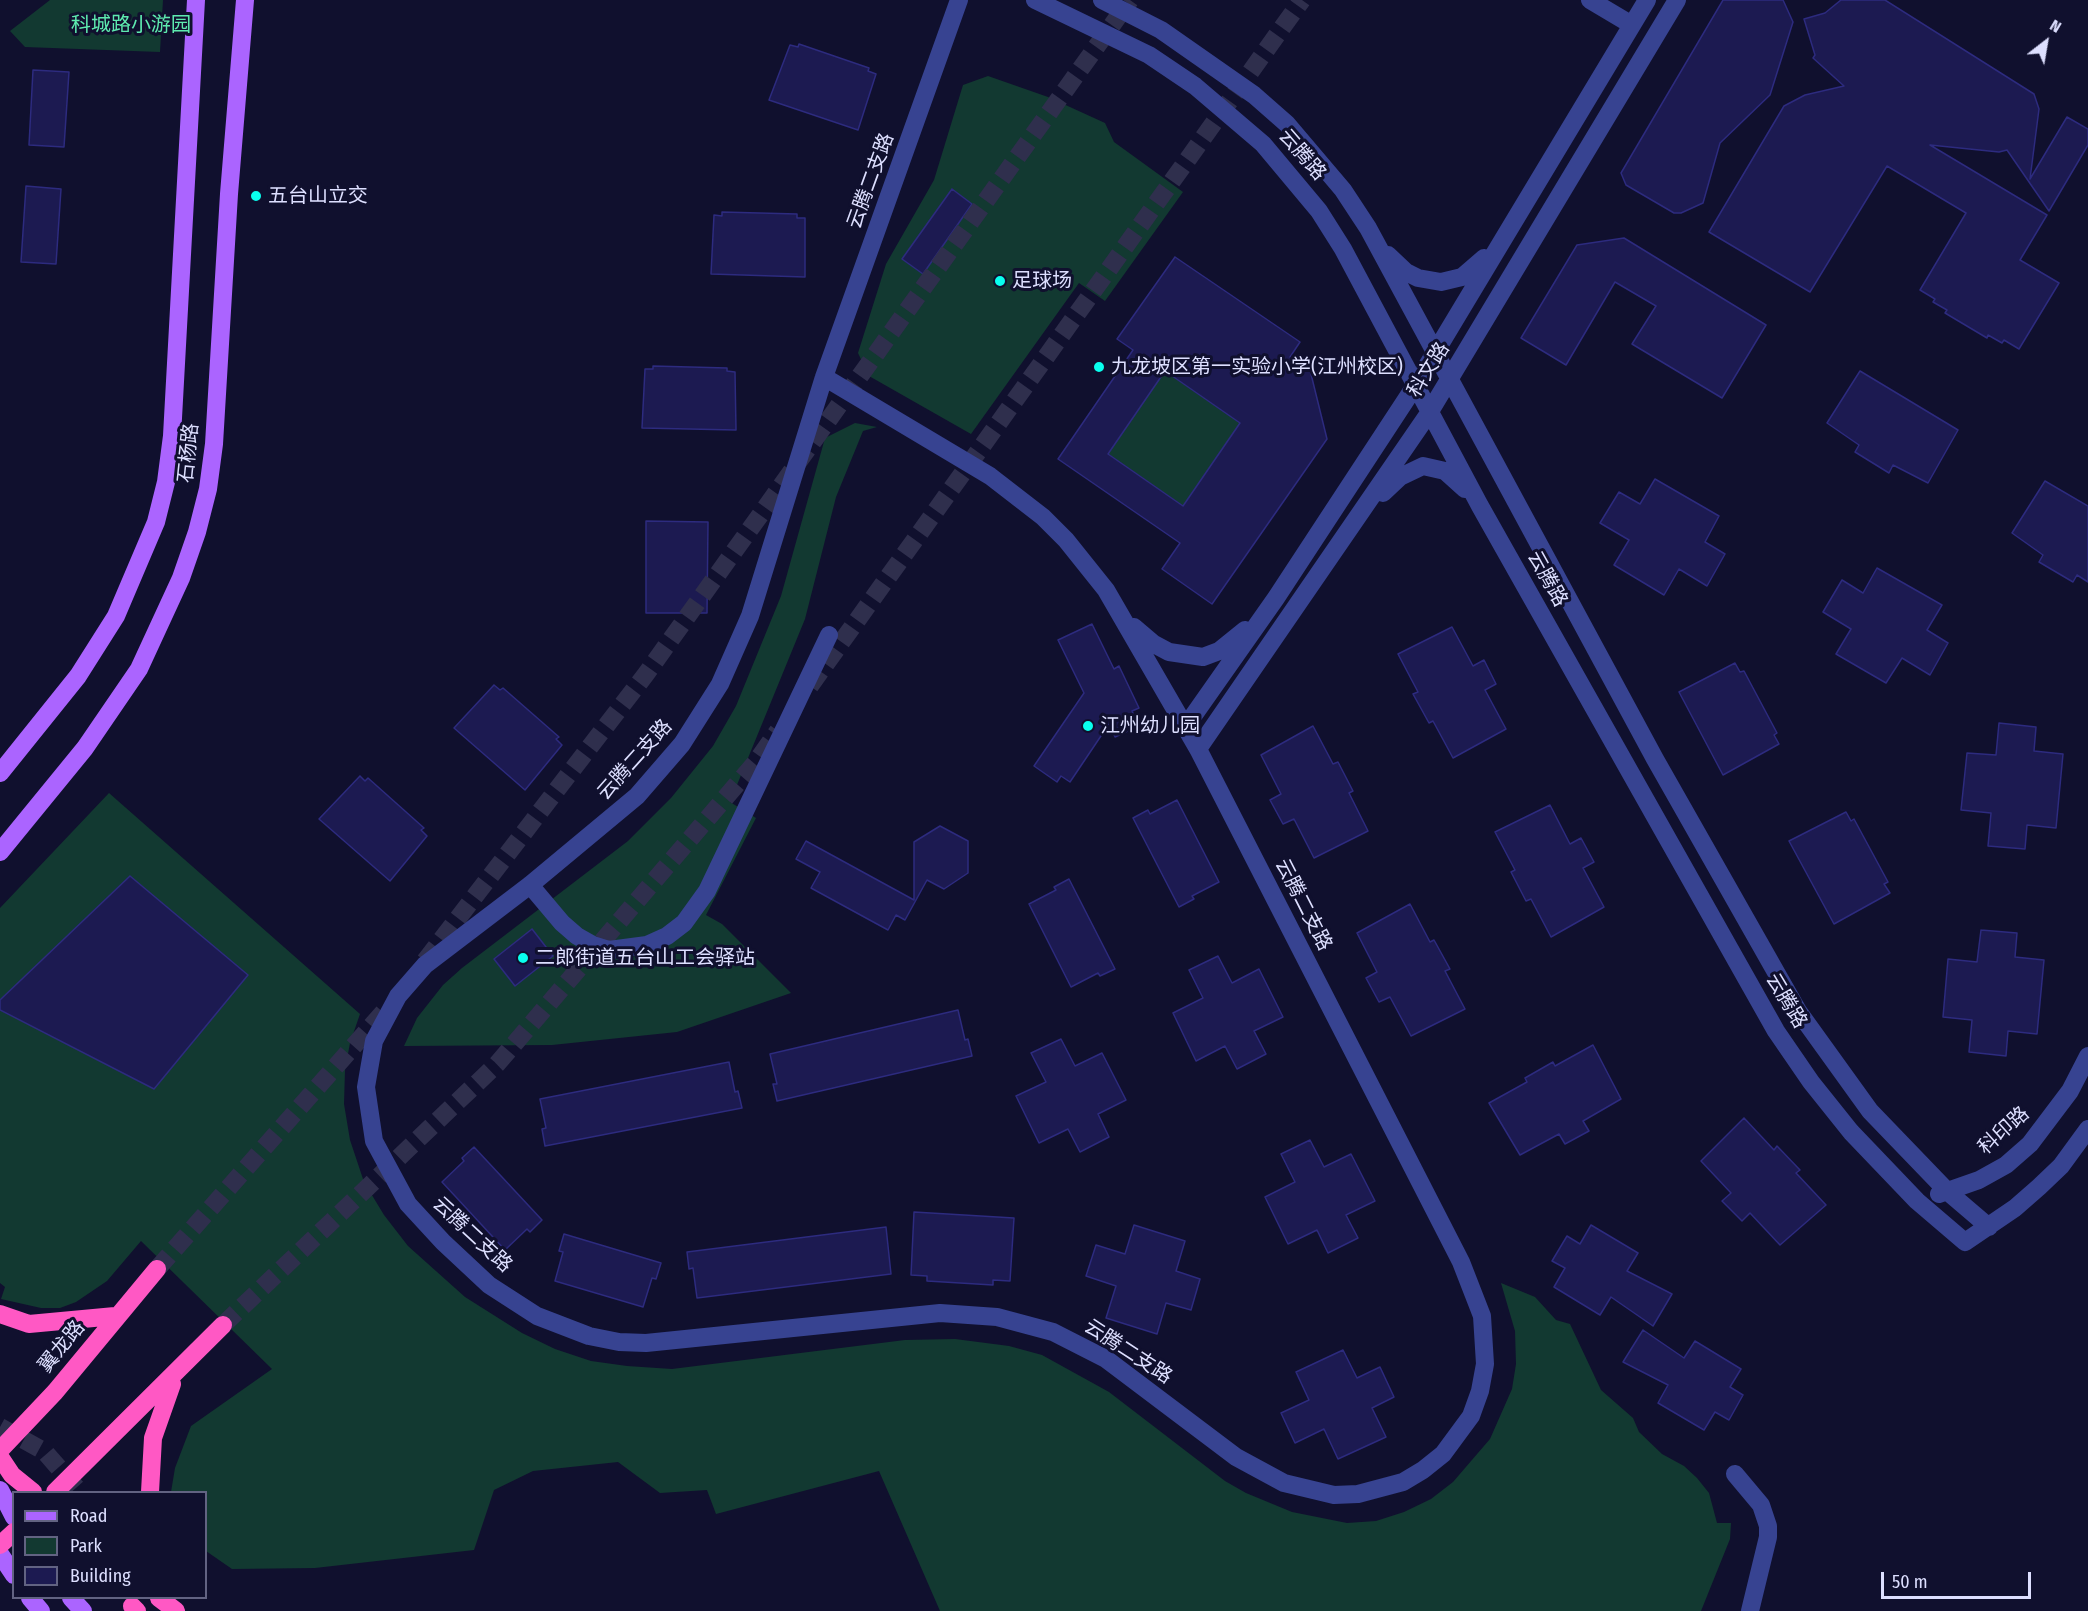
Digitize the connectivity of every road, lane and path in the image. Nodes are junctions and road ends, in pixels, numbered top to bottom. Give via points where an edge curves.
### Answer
1 (196, 0) edge
2 (245, 0) edge
3 (959, 0) edge
4 (1035, 0) edge
5 (1102, 0) edge
6 (1590, 0) edge
7 (1647, 0) edge
8 (1677, 0) edge
9 (1632, 25) junction
10 (1368, 228) junction
11 (1503, 240) junction
12 (1434, 354) junction
13 (824, 377) junction
14 (1449, 380) junction
15 (1415, 386) junction
16 (1429, 413) junction
17 (1480, 506) junction
18 (1350, 526) junction
19 (1276, 598) junction
20 (1123, 616) junction
21 (829, 635) dead end
22 (1186, 726) junction
23 (1198, 749) junction
24 (0, 773) edge
25 (0, 852) edge
26 (530, 885) junction
27 (2088, 1056) edge
28 (2088, 1129) edge
29 (1948, 1192) junction
30 (1917, 1201) junction
31 (1989, 1227) junction
32 (157, 1269) tunnel mouth
33 (0, 1314) edge
34 (115, 1316) junction
35 (223, 1325) tunnel mouth
36 (177, 1372) junction
37 (33, 1416) junction
38 (0, 1434) edge
39 (0, 1450) edge
40 (0, 1458) edge
41 (1735, 1474) dead end
42 (150, 1485) edge
43 (0, 1490) edge
44 (32, 1491) edge
45 (57, 1491) edge
46 (12, 1513) edge
47 (12, 1534) edge
48 (0, 1545) edge
49 (0, 1554) edge
50 (12, 1572) edge
51 (31, 1599) edge
52 (72, 1599) edge
53 (160, 1599) edge
54 (41, 1611) edge
55 (84, 1611) edge
56 (176, 1611) edge
57 (1750, 1611) edge

1 - 24 main road, 石杨路 via 172,425 166,482 156,522 116,616 78,676
2 - 25 main road, 石杨路 via 214,444 197,532 181,578 139,669 91,740
3 - 13 street, 云腾二支路
4 - 15 street, 云腾路 via 1149,56 1195,86 1263,144 1319,211 1343,249
5 - 10 street, 云腾路 via 1161,30 1254,95 1316,156
6 - 9 street
7 - 9 street, 科文路
8 - 14 street, 科文路
9 - 11 street, 科文路
10 - 11 street via 1394,263 1406,272 1441,282 1470,273
10 - 12 street, 云腾路
11 - 12 street, 科文路
12 - 14 street, 云腾路
12 - 15 street, 科文路
13 - 20 street, 云腾二支路 via 1017,495 1066,540
13 - 26 street, 云腾二支路 via 750,616 720,684 682,744 637,796
14 - 16 street, 科文路
14 - 29 street, 云腾路 via 1797,1011 1870,1111
15 - 16 street, 云腾路
15 - 19 street, 科文路
16 - 17 street, 云腾路
16 - 18 street, 科文路
17 - 18 street via 1454,477 1423,466 1400,477
17 - 30 street, 云腾路 via 1776,1031 1851,1132
18 - 23 street, 科文路
19 - 20 street via 1234,640 1203,657 1178,654 1154,644
19 - 22 street, 科文路
20 - 22 street, 云腾二支路
21 - 26 street via 707,891 684,923 647,945 609,950 593,945 562,923
22 - 23 street, 云腾二支路
23 - 26 street, 云腾二支路 via 1455,1251 1482,1316 1485,1364 1471,1416 1443,1454 1424,1470 1380,1489 1334,1495 1284,1483 1236,1457 1106,1359 1053,1332 998,1317 940,1313 646,1343 619,1342 589,1336 537,1316 489,1285 408,1204 374,1141 366,1087 374,1041 398,996 425,965
27 - 29 street, 科印路 via 2070,1091 2030,1143 2006,1165
28 - 31 street via 2061,1166
29 - 30 street, 科印路
29 - 31 street, 云腾路
30 - 31 street, 云腾路 via 1965,1242
32 - 34 highway, 翼龙路
33 - 34 highway via 29,1324
34 - 37 highway, 翼龙路
35 - 36 highway
36 - 42 highway via 153,1438
36 - 45 highway
37 - 38 highway
37 - 39 highway, 翼龙路
40 - 44 highway via 12,1475
41 - 57 street via 1761,1505 1768,1526
43 - 46 main road
47 - 48 highway
49 - 50 main road
51 - 54 main road
52 - 55 main road
53 - 56 highway

